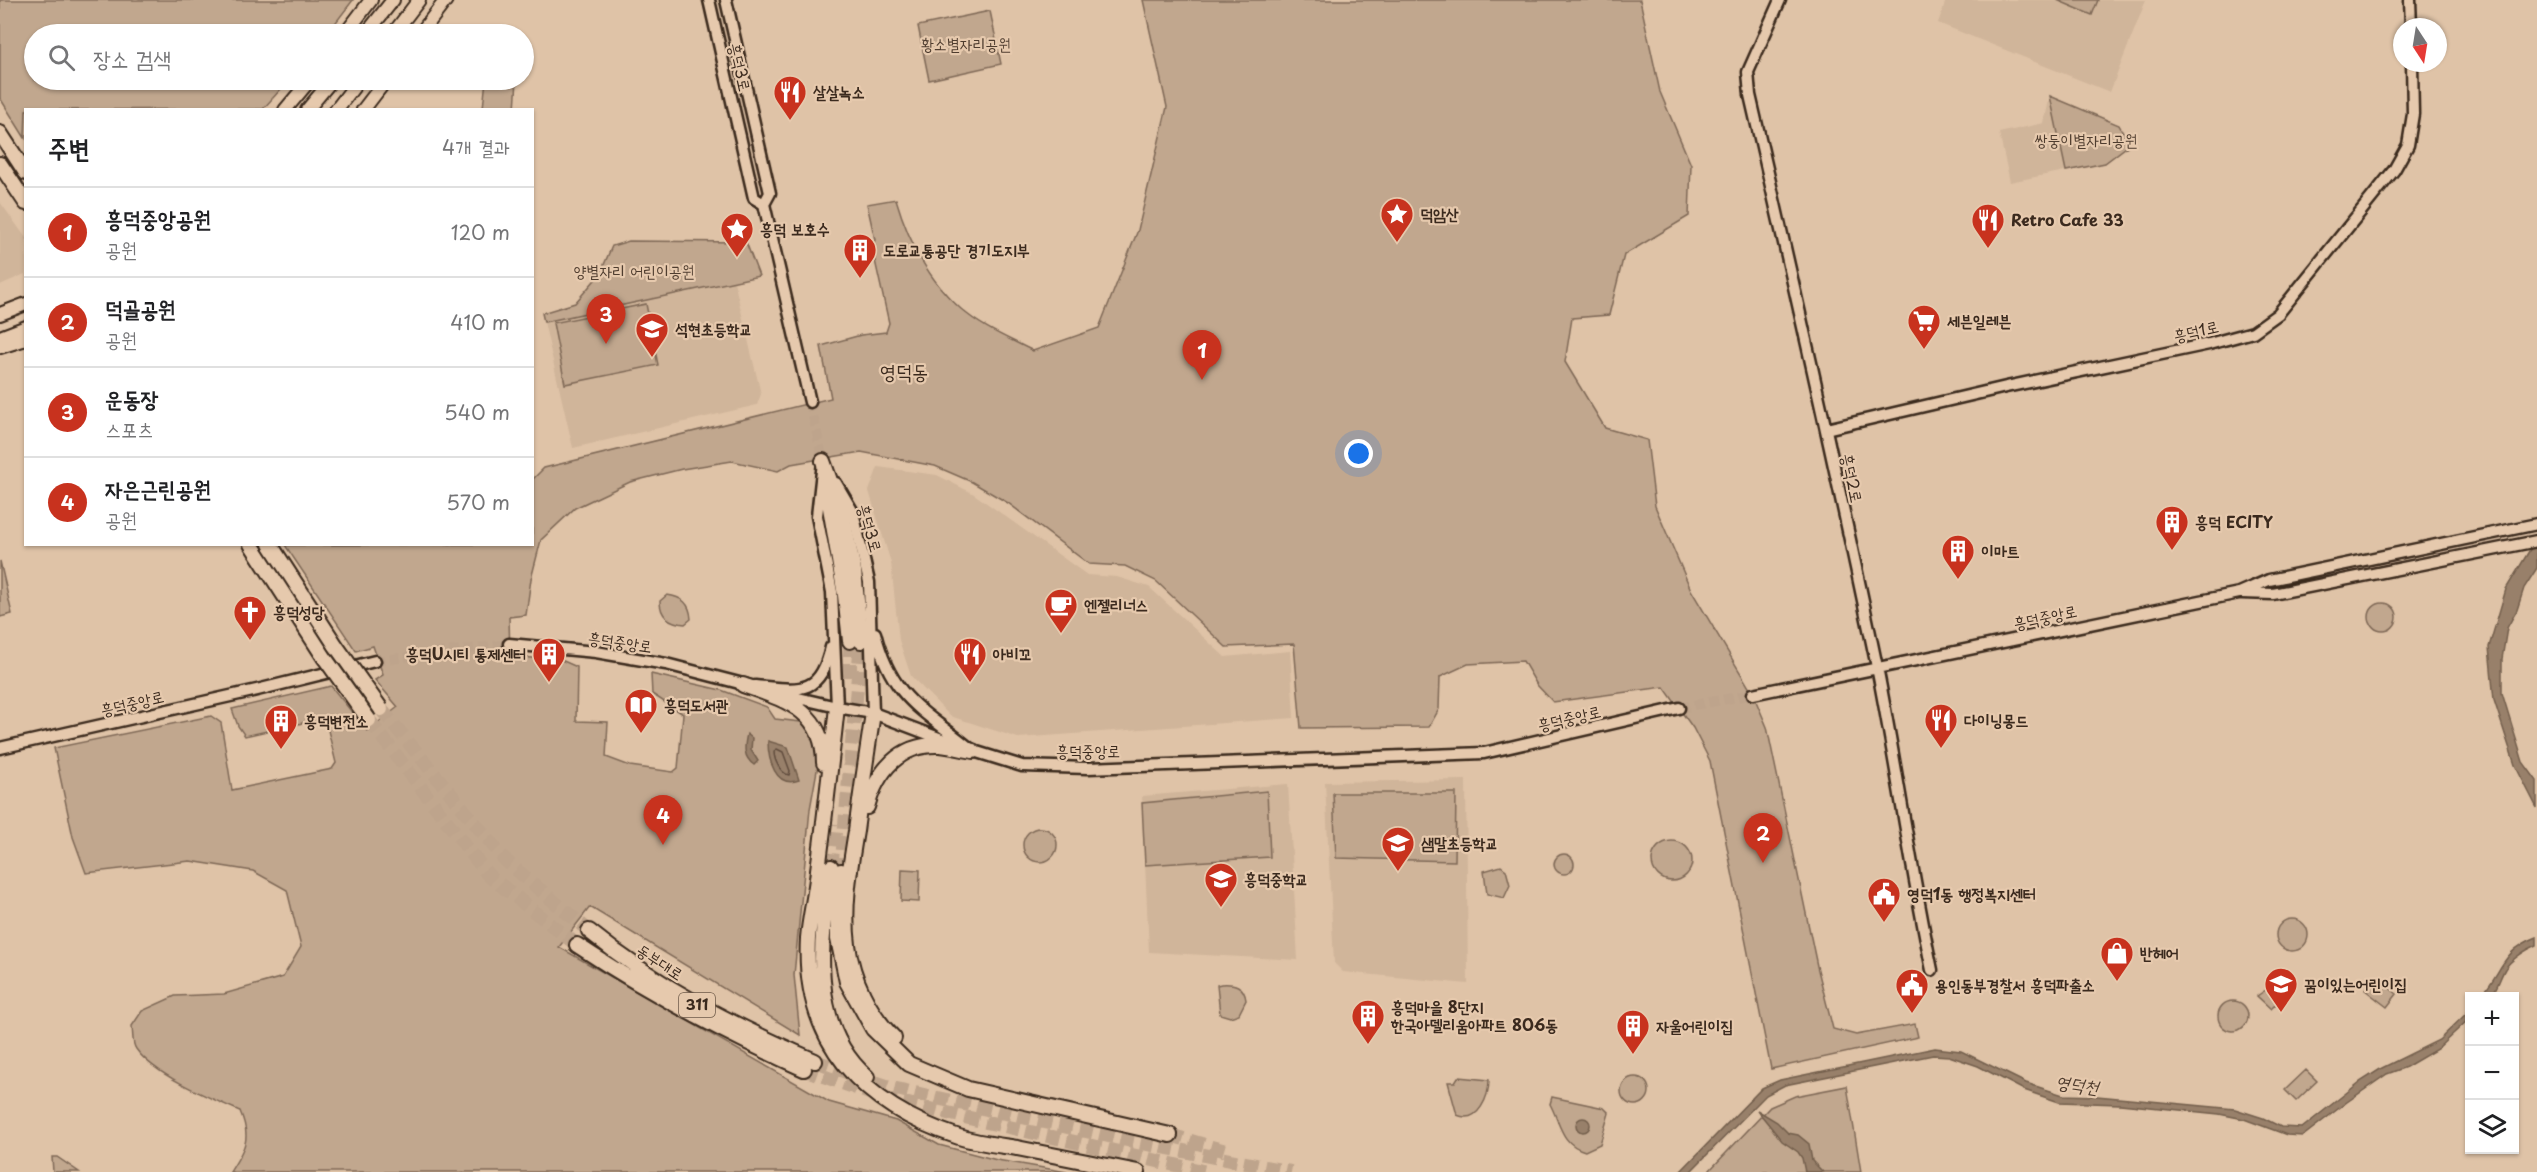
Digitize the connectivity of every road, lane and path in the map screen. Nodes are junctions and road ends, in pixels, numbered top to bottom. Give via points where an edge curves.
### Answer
1 (371, 0) edge
2 (393, 0) edge
3 (419, 0) edge
4 (446, 0) edge
5 (709, 0) edge
6 (726, 0) edge
7 (1780, 0) edge
8 (2410, 0) edge
9 (2411, 18) edge
10 (353, 24) edge
11 (374, 24) edge
12 (401, 24) edge
13 (428, 24) edge
14 (2412, 72) edge
15 (302, 90) edge
16 (324, 90) edge
17 (351, 90) edge
18 (378, 90) edge
19 (287, 108) edge
20 (309, 108) edge
21 (338, 108) edge
22 (365, 108) edge
23 (0, 133) edge
24 (0, 164) edge
25 (24, 170) edge
26 (23, 200) edge
27 (764, 204) junction
28 (24, 305) edge
29 (0, 314) edge
30 (24, 328) edge
31 (0, 337) edge
32 (24, 340) edge
33 (0, 348) edge
34 (810, 402) tunnel mouth
35 (1826, 429) junction
36 (823, 461) junction
37 (2537, 524) edge
38 (2537, 541) edge
39 (252, 546) edge
40 (271, 546) edge
41 (2238, 593) junction
42 (870, 603) junction
43 (835, 632) junction
44 (855, 641) tunnel mouth
45 (509, 644) tunnel mouth
46 (375, 661) tunnel mouth
47 (1877, 668) junction
48 (743, 685) junction
49 (1753, 694) tunnel mouth
50 (837, 707) junction
51 (1679, 708) tunnel mouth
52 (381, 709) tunnel mouth
53 (873, 713) junction
54 (369, 720) tunnel mouth
55 (0, 748) edge
56 (973, 751) junction
57 (824, 818) junction
58 (851, 861) junction
59 (589, 931) tunnel mouth
60 (577, 945) tunnel mouth
61 (1932, 970) dead end
62 (933, 1074) junction
63 (930, 1126) junction
64 (1170, 1135) tunnel mouth
65 (1138, 1172) edge

1 - 10 main road
2 - 11 main road
3 - 12 main road
4 - 13 main road
5 - 27 street, 흥덕3로 via 754,198
6 - 27 street, 흥덕3로 via 770,193
7 - 35 street, 흥덕2로 via 1748,72 1750,95
8 - 9 street
14 - 35 street, 흥덕1로 via 2413,114 2408,145 2394,170 2278,314 2253,332
15 - 19 main road
16 - 20 main road
17 - 21 main road
18 - 22 main road
23 - 25 highway
24 - 26 highway
27 - 34 street, 흥덕3로
28 - 29 main road
30 - 31 main road
32 - 33 main road
35 - 47 street, 흥덕2로
36 - 42 street, 흥덕3로 via 853,512
36 - 43 street via 817,516 832,592
36 - 44 highway via 830,520
37 - 41 street, 흥덕중앙로 via 2269,580
38 - 41 street, 흥덕중앙로 via 2273,594
39 - 54 highway, bridge
40 - 52 highway, bridge
41 - 47 street, 흥덕중앙로
42 - 53 street, 흥덕3로
42 - 56 street via 882,656 897,686 916,708
43 - 48 street via 827,666 812,684 798,690
43 - 50 street
45 - 48 street, 흥덕중앙로 via 596,652 666,664
46 - 55 street, 흥덕중앙로
47 - 49 street, 흥덕중앙로
47 - 61 street, 흥덕2로
48 - 50 street, 흥덕중앙로
48 - 57 highway via 786,700 814,721 824,748
50 - 53 street, 흥덕중앙로
50 - 57 highway
51 - 56 street, 흥덕중앙로 via 1484,753 1088,768 1022,766
53 - 56 street, 흥덕중앙로
53 - 58 highway
56 - 58 highway via 939,745 905,751 887,766 873,785
57 - 63 highway via 808,937 808,967 818,1016 837,1056 849,1071 878,1099
58 - 62 highway via 846,913 848,946 856,975 878,1020
59 - 60 highway, 동부대로 / 311 via 693,1003 810,1065 672,1003
62 - 63 highway via 909,1064 886,1042 854,998 841,961 836,869 825,904 821,975 832,1024 845,1051 862,1073 900,1107
62 - 64 highway via 968,1089
63 - 65 highway via 961,1138

